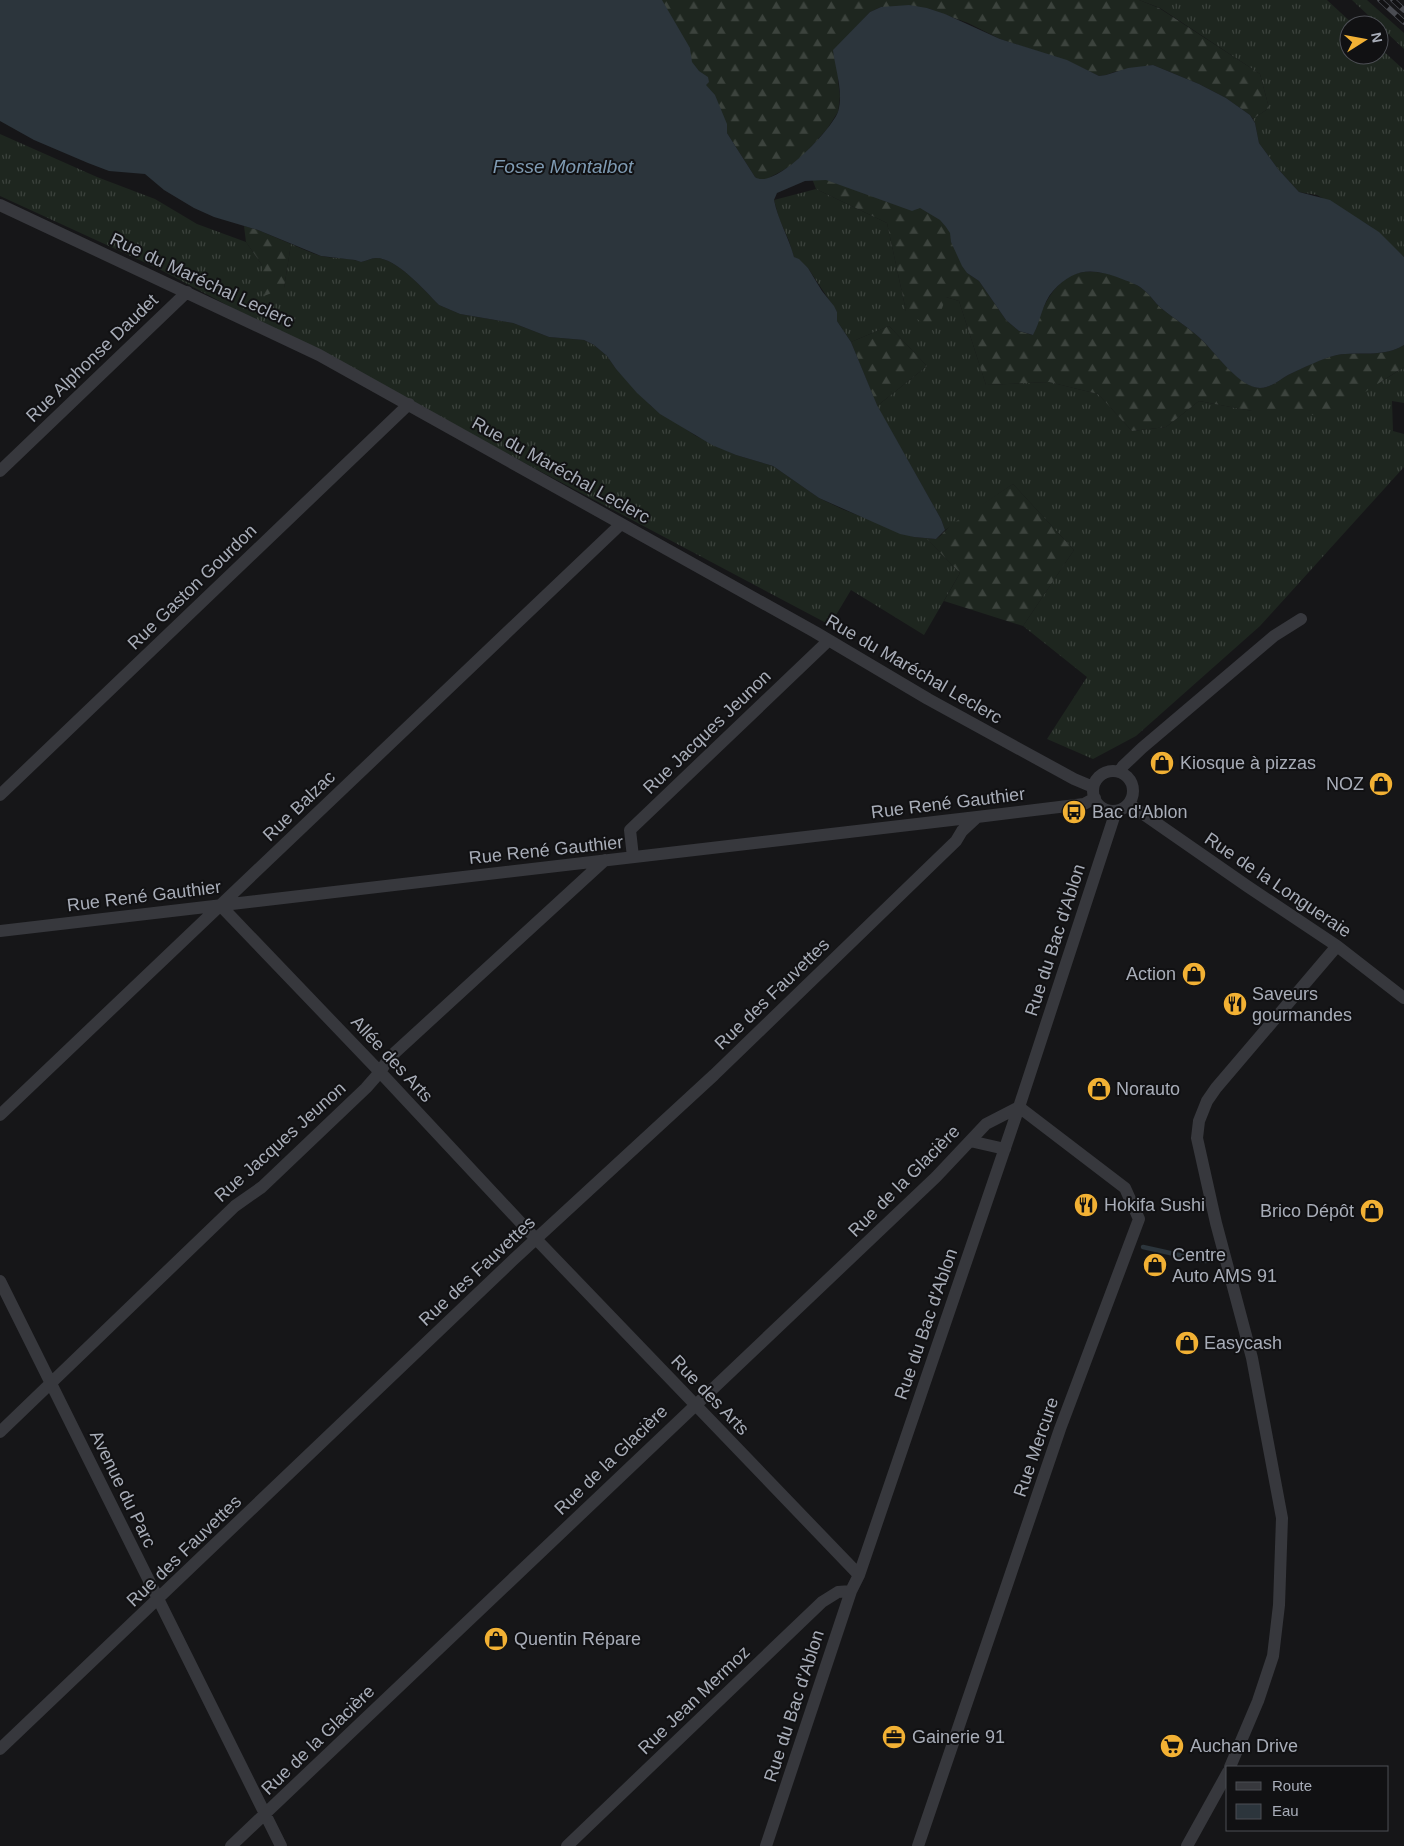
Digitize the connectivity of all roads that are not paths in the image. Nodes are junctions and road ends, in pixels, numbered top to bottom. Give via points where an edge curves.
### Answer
1 (0, 205) edge
2 (187, 292) junction
3 (409, 404) junction
4 (0, 471) edge
5 (621, 524) junction
6 (1301, 619) dead end
7 (828, 641) junction
8 (1119, 772) junction
9 (1094, 793) junction
10 (0, 795) edge
11 (1129, 804) junction
12 (1116, 811) junction
13 (977, 818) junction
14 (633, 857) junction
15 (605, 860) junction
16 (220, 905) junction
17 (0, 930) edge
18 (1337, 946) junction
19 (1404, 998) edge
20 (380, 1072) junction
21 (1019, 1107) junction
22 (0, 1115) edge
23 (970, 1141) junction
24 (1005, 1149) junction
25 (536, 1239) junction
26 (0, 1281) edge
27 (50, 1383) junction
28 (695, 1404) junction
29 (0, 1432) edge
30 (859, 1575) junction
31 (851, 1590) junction
32 (158, 1600) junction
33 (0, 1750) edge
34 (1230, 1766) edge
35 (1226, 1776) edge
36 (265, 1814) junction
37 (231, 1846) edge
38 (281, 1846) edge
39 (567, 1846) edge
40 (766, 1846) edge
41 (918, 1846) edge
42 (1187, 1846) edge

1 - 2 street, Rue du Maréchal Leclerc
2 - 3 street, Rue du Maréchal Leclerc via 319,355
2 - 4 street, Rue Alphonse Daudet
3 - 5 street, Rue du Maréchal Leclerc
3 - 10 street, Rue Gaston Gourdon
5 - 7 street, Rue du Maréchal Leclerc
5 - 16 street, Rue Balzac
6 - 8 street via 1274,636 1142,748
7 - 9 street, Rue du Maréchal Leclerc
7 - 14 street, Rue Jacques Jeunon via 630,830
8 - 9 street via 1101,775
8 - 11 street via 1130,779 1132,785
9 - 12 street via 1103,808
9 - 13 street, Rue René Gauthier via 1084,804
11 - 12 street
11 - 18 street, Rue de la Longueraie
12 - 21 street, Rue du Bac d'Ablon
13 - 14 street, Rue René Gauthier
13 - 25 street, Rue des Fauvettes via 962,831 956,842 714,1074
14 - 15 street, Rue René Gauthier
15 - 16 street, Rue René Gauthier
15 - 20 street, Rue Jacques Jeunon via 389,1058
16 - 17 street, Rue René Gauthier
16 - 20 street, Allée des Arts
16 - 22 street, Rue Balzac
18 - 19 street, Rue de la Longueraie
18 - 34 street via 1216,1088 1199,1121 1197,1138 1252,1358 1282,1518 1279,1606 1272,1656 1258,1701
20 - 25 street, Allée des Arts
20 - 27 street, Rue Jacques Jeunon via 262,1187 235,1206
21 - 23 street, Rue de la Glacière via 986,1124
21 - 24 street, Rue du Bac d'Ablon
21 - 41 street, Rue Mercure via 1125,1188 1139,1220 1060,1429
23 - 24 street
23 - 28 street, Rue de la Glacière via 929,1184
24 - 30 street, Rue du Bac d'Ablon
25 - 28 street, Rue des Arts
25 - 32 street, Rue des Fauvettes
26 - 27 street, Avenue du Parc
27 - 29 street, Rue Jacques Jeunon
27 - 32 street, Avenue du Parc
28 - 30 street, Rue des Arts
28 - 36 street, Rue de la Glacière
30 - 31 street, Rue du Bac d'Ablon
31 - 39 street, Rue Jean Mermoz via 838,1592 822,1602
31 - 40 street, Rue du Bac d'Ablon
32 - 33 street, Rue des Fauvettes
32 - 36 street, Avenue du Parc
35 - 42 street
36 - 37 street, Rue de la Glacière
36 - 38 street, Avenue du Parc

